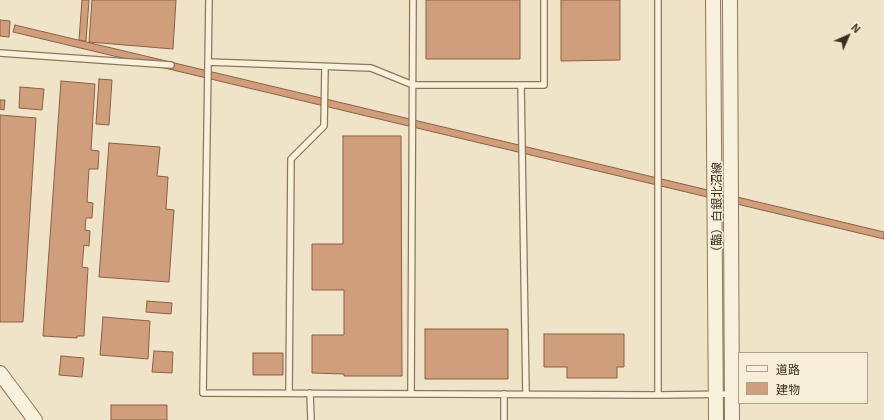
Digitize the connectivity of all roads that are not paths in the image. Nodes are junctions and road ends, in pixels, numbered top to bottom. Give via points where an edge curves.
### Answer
1 (209, 0) edge
2 (413, 0) edge
3 (544, 0) edge
4 (658, 0) edge
5 (713, 0) edge
6 (730, 0) edge
7 (0, 53) edge
8 (208, 62) junction
9 (171, 65) dead end
10 (325, 67) junction
11 (413, 84) junction
12 (521, 85) junction
13 (0, 373) edge
14 (289, 393) junction
15 (310, 394) junction
16 (411, 394) junction
17 (504, 394) junction
18 (526, 394) junction
19 (735, 394) edge
20 (658, 395) junction
21 (716, 395) junction
22 (35, 420) edge
23 (311, 420) edge
24 (504, 420) edge
25 (716, 420) edge
26 (732, 420) edge

1 - 8 lane
2 - 11 lane
3 - 12 lane via 544,85
4 - 20 lane
5 - 21 street, （臨）白銀北沼線
6 - 19 street, （臨）白銀北沼線
7 - 9 lane
8 - 10 lane
8 - 14 lane via 203,393
10 - 11 lane via 371,68
10 - 14 lane via 324,126 291,159
11 - 12 lane
11 - 16 lane
12 - 18 lane
13 - 22 street
14 - 15 lane
15 - 16 lane
15 - 23 lane
16 - 17 lane
17 - 18 lane
17 - 24 lane
18 - 20 lane
19 - 21 lane
19 - 26 street, （臨）白銀北沼線
20 - 21 lane
21 - 25 street, （臨）白銀北沼線

